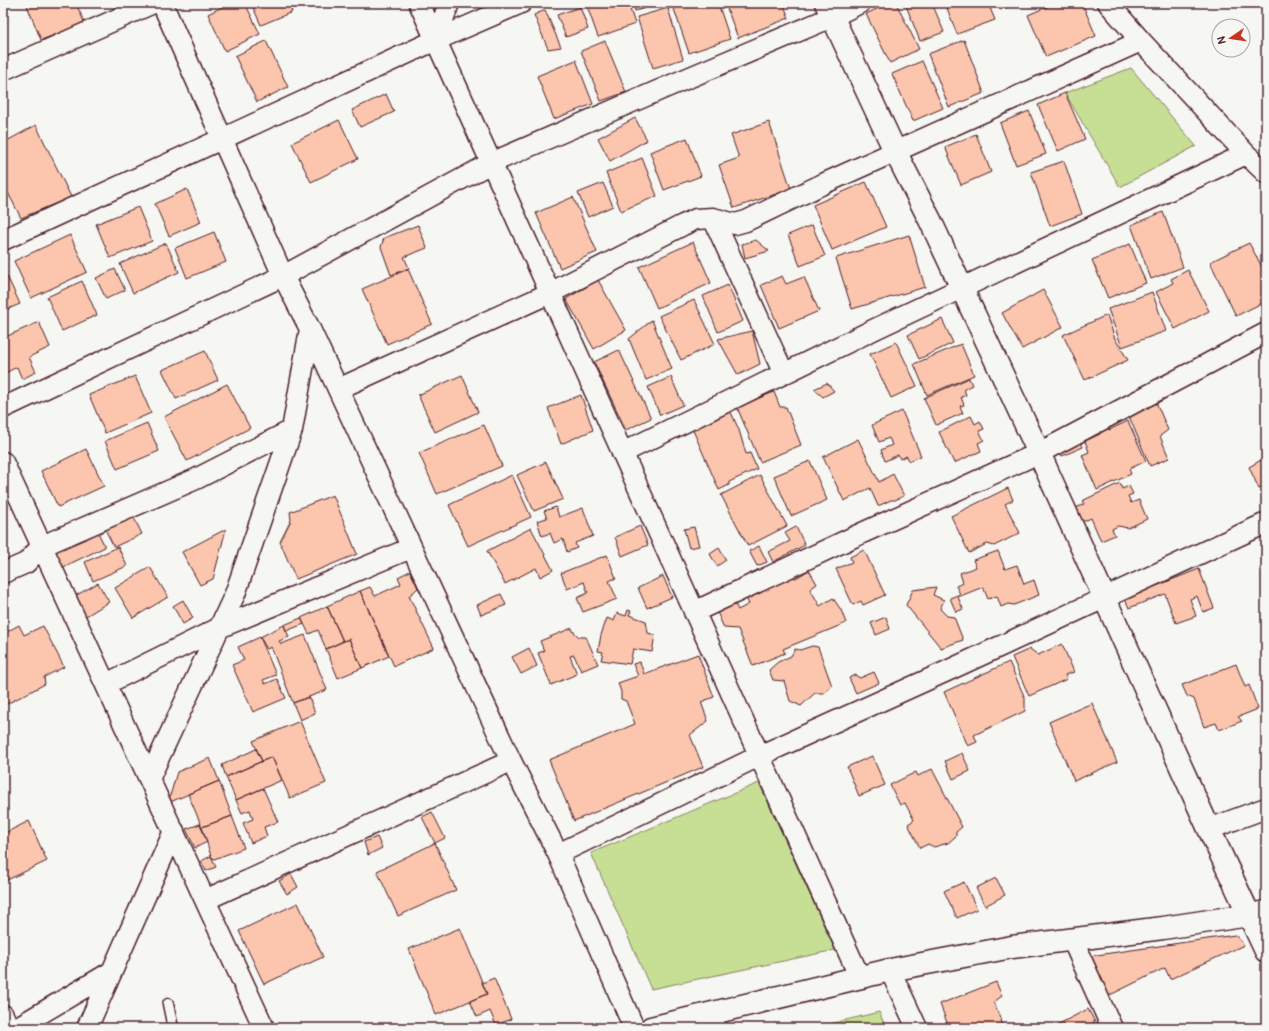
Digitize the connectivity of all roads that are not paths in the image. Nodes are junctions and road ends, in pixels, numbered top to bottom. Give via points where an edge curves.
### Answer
1 (153, 3) edge
2 (162, 3) edge
3 (419, 3) edge
4 (449, 3) edge
5 (521, 3) edge
6 (860, 3) edge
7 (1108, 3) edge
8 (829, 10) edge
9 (436, 40) junction
10 (1141, 41) junction
11 (3, 70) edge
12 (223, 138) junction
13 (895, 152) junction
14 (1246, 154) junction
15 (491, 163) junction
16 (1266, 173) edge
17 (713, 218) junction
18 (3, 240) edge
19 (283, 276) junction
20 (962, 288) junction
21 (550, 293) junction
22 (310, 329) junction
23 (1266, 333) edge
24 (784, 374) junction
25 (338, 389) junction
26 (3, 408) edge
27 (292, 430) junction
28 (622, 453) junction
29 (1039, 453) junction
30 (3, 462) edge
31 (1266, 523) edge
32 (42, 546) junction
33 (411, 548) junction
34 (3, 573) edge
35 (1105, 598) junction
36 (694, 612) junction
37 (219, 628) junction
38 (106, 684) junction
39 (759, 756) junction
40 (511, 761) junction
41 (149, 779) junction
42 (1266, 808) edge
43 (1209, 828) junction
44 (174, 831) junction
45 (558, 854) junction
46 (205, 900) junction
47 (1258, 914) edge
48 (1072, 939) junction
49 (1266, 951) edge
50 (890, 970) junction
51 (111, 972) junction
52 (860, 978) junction
53 (168, 1004) dead end
54 (3, 1015) edge
55 (713, 1021) edge
56 (9, 1028) edge
57 (16, 1028) edge
58 (87, 1028) edge
59 (173, 1028) edge
60 (264, 1028) edge
61 (634, 1028) edge
62 (651, 1028) edge
63 (917, 1028) edge
64 (1112, 1028) edge

1 - 11 street
2 - 12 street
3 - 9 street
4 - 9 street
5 - 9 street
6 - 8 street
7 - 10 street
8 - 13 street
8 - 15 street via 662,89
9 - 12 street
9 - 15 street
10 - 13 street
10 - 14 street
12 - 18 street
12 - 19 street
13 - 17 street via 746,221 735,224
13 - 20 street
14 - 16 street
14 - 20 street
15 - 19 street
15 - 21 street
17 - 21 street via 696,219
17 - 24 street
19 - 22 street
19 - 26 street
20 - 24 street
20 - 29 street
21 - 25 street
21 - 28 street
22 - 25 street
22 - 27 street
23 - 29 street
24 - 28 street
25 - 33 street
27 - 32 street via 196,479
27 - 37 street via 235,594
28 - 36 street
29 - 35 street
29 - 36 street
30 - 32 street
31 - 35 street
32 - 34 street via 26,563
32 - 38 street
33 - 37 street
33 - 40 street
35 - 39 street
35 - 43 street
36 - 39 street
37 - 38 street
37 - 41 street
38 - 41 street
39 - 45 street
39 - 52 street
40 - 45 street
40 - 46 street
41 - 44 street
42 - 43 street
43 - 47 street
44 - 46 street
44 - 51 street
45 - 61 street
46 - 60 street
47 - 48 street
47 - 49 street
48 - 50 street via 1012,947
48 - 64 street
50 - 52 street
50 - 63 street
51 - 57 street
51 - 58 street
52 - 55 street
53 - 59 lane
54 - 56 street
55 - 62 street

